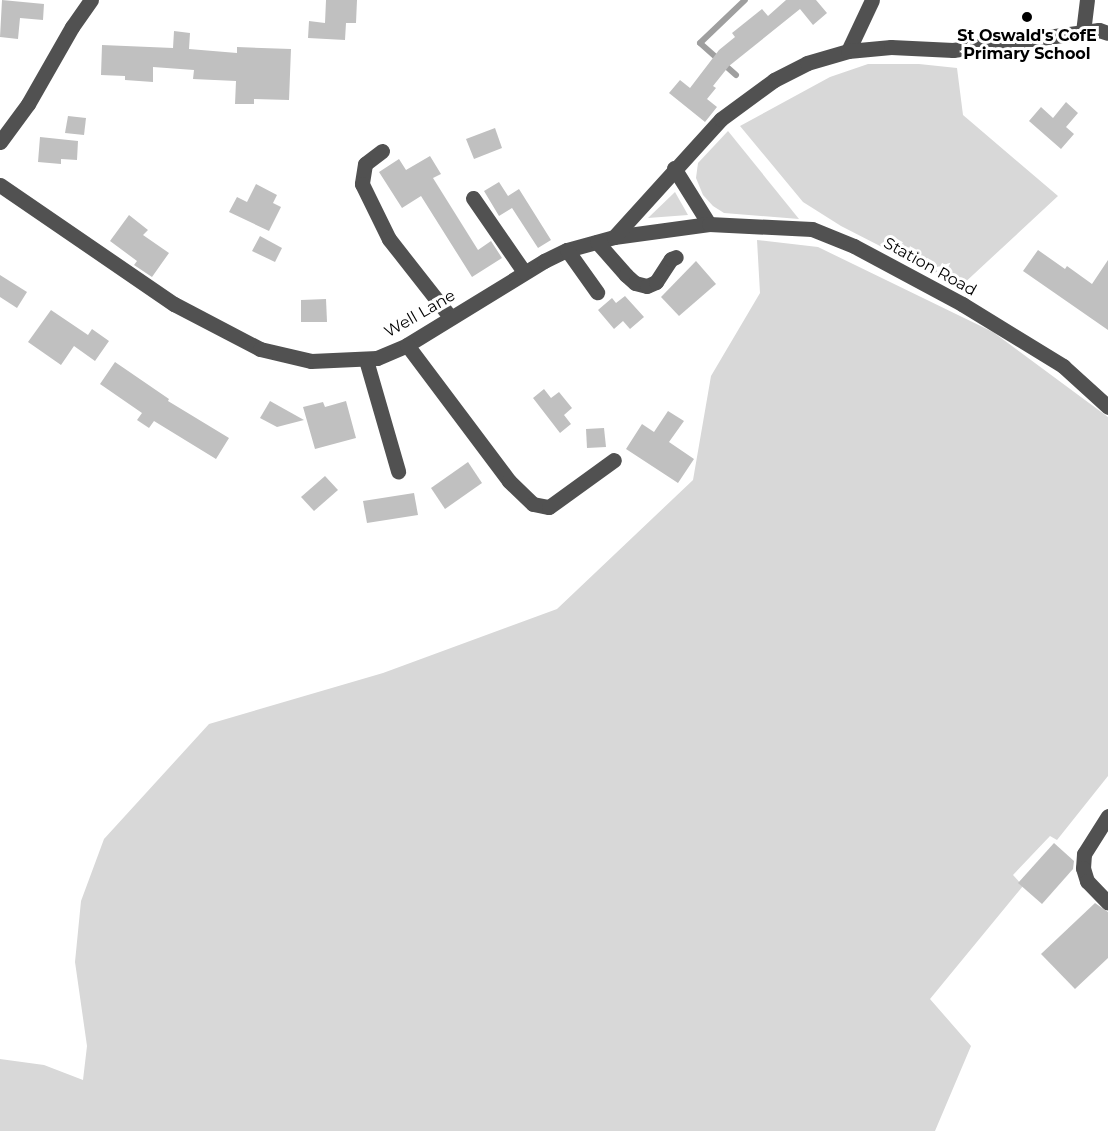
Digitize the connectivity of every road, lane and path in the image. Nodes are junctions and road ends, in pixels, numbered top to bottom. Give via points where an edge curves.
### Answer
1 (91, 0) edge
2 (873, 0) edge
3 (1087, 0) edge
4 (1083, 32) junction
5 (1108, 33) edge
6 (848, 51) junction
7 (0, 142) edge
8 (382, 151) dead end
9 (674, 168) junction
10 (0, 185) edge
11 (473, 198) dead end
12 (710, 224) junction
13 (614, 237) junction
14 (597, 242) junction
15 (567, 250) junction
16 (676, 257) dead end
17 (524, 272) junction
18 (597, 292) dead end
19 (451, 318) junction
20 (406, 345) junction
21 (366, 360) junction
22 (1108, 407) edge
23 (614, 460) dead end
24 (398, 471) dead end
25 (1108, 816) edge
26 (1108, 903) edge

1 - 7 street via 28,104
2 - 6 street
3 - 4 street
4 - 5 street
4 - 6 street via 953,50 891,47
6 - 9 street via 807,63 774,80 721,118
8 - 19 street via 365,164 362,184 389,239
9 - 12 street
9 - 13 street
10 - 21 street, Well Lane via 174,304 260,349 311,362
11 - 17 street
12 - 13 street, Well Lane
12 - 22 street, Station Road via 812,229 854,246 963,304 1056,362
13 - 14 street, Well Lane
14 - 15 street, Well Lane
14 - 16 street via 626,275 647,286 656,282
15 - 17 street, Well Lane
15 - 18 street
17 - 19 street, Well Lane
19 - 20 street, Well Lane
20 - 21 street, Well Lane
20 - 23 street via 509,481 533,504 549,507
21 - 24 street
25 - 26 street via 1084,854 1083,868 1087,881

